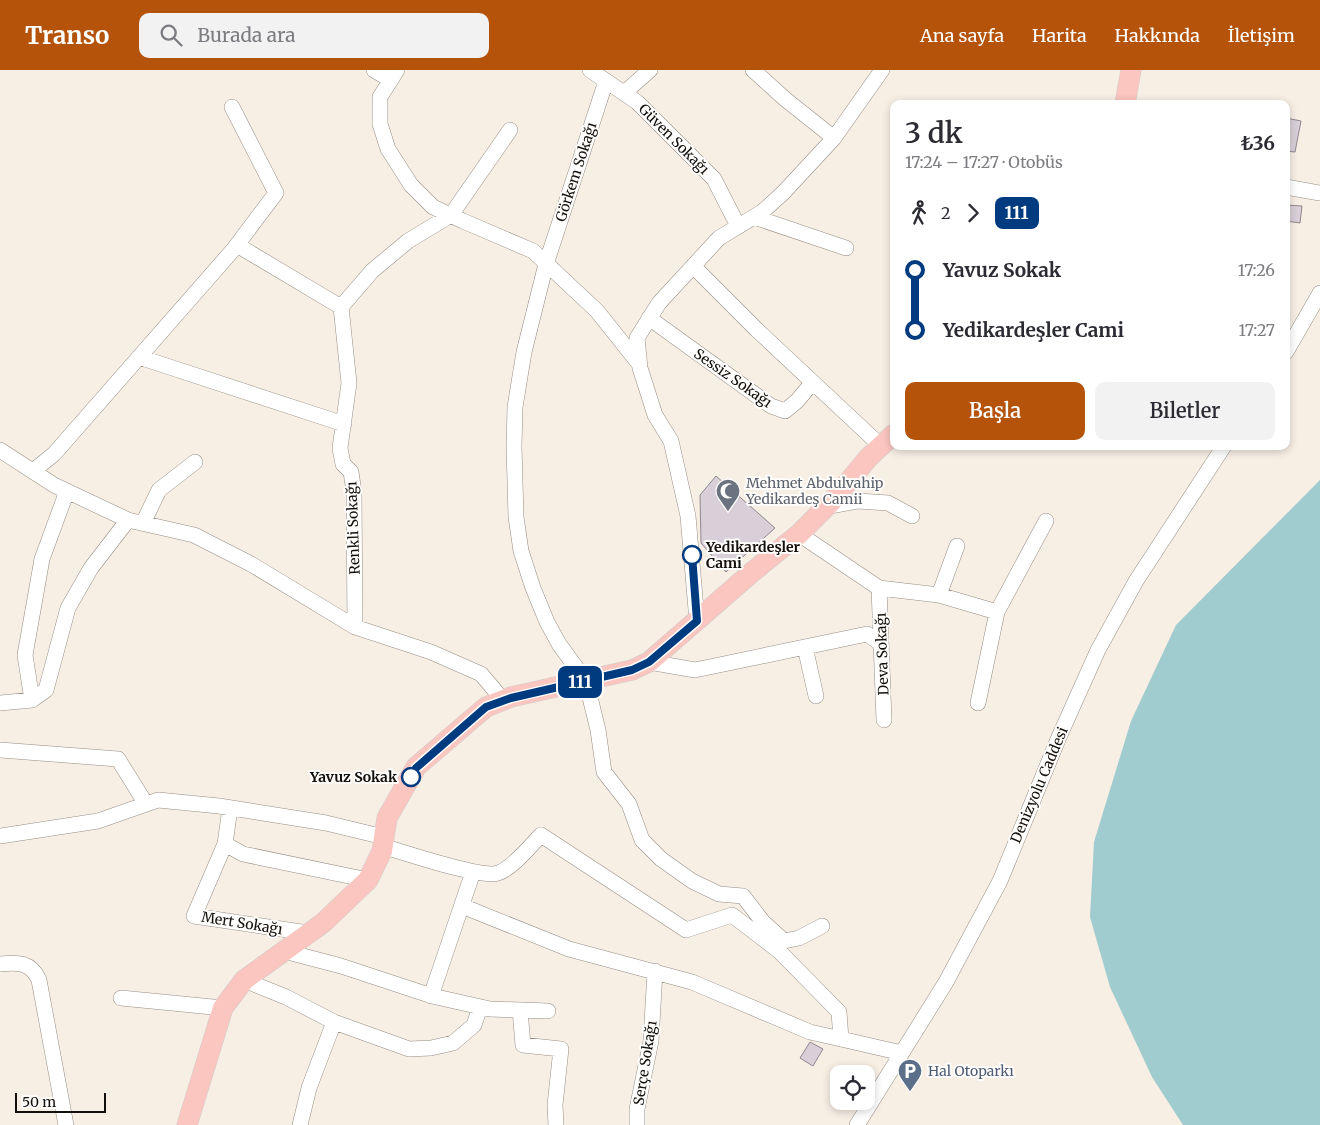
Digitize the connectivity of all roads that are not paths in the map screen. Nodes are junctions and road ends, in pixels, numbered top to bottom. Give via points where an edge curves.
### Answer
1 (374, 70) edge
2 (590, 70) edge
3 (650, 70) edge
4 (753, 70) edge
5 (882, 70) edge
6 (1131, 70) edge
7 (394, 75) edge
8 (606, 81) junction
9 (624, 93) junction
10 (1126, 100) edge
11 (232, 107) dead end
12 (510, 130) dead end
13 (834, 138) junction
14 (1290, 188) edge
15 (1320, 193) edge
16 (450, 215) junction
17 (754, 217) junction
18 (738, 226) junction
19 (237, 245) junction
20 (846, 248) dead end
21 (546, 264) junction
22 (693, 266) junction
23 (1320, 293) edge
24 (341, 308) junction
25 (649, 318) junction
26 (1290, 345) edge
27 (139, 357) junction
28 (640, 365) junction
29 (812, 382) junction
30 (344, 424) junction
31 (888, 440) edge
32 (0, 450) edge
33 (1221, 450) edge
34 (195, 462) dead end
35 (33, 471) junction
36 (67, 491) junction
37 (826, 507) junction
38 (912, 516) dead end
39 (128, 520) junction
40 (1046, 521) dead end
41 (143, 523) junction
42 (799, 534) junction
43 (957, 546) dead end
44 (880, 588) junction
45 (939, 595) junction
46 (997, 612) junction
47 (697, 621) junction
48 (355, 627) junction
49 (880, 642) junction
50 (805, 647) junction
51 (649, 662) junction
52 (586, 681) junction
53 (816, 696) dead end
54 (32, 700) junction
55 (504, 700) junction
56 (978, 703) dead end
57 (0, 704) edge
58 (884, 720) dead end
59 (0, 750) edge
60 (146, 804) junction
61 (230, 808) junction
62 (0, 836) edge
63 (383, 842) junction
64 (225, 844) junction
65 (473, 872) junction
66 (368, 880) junction
67 (462, 906) junction
68 (822, 926) dead end
69 (308, 934) junction
70 (284, 952) junction
71 (0, 964) edge
72 (655, 971) junction
73 (244, 980) junction
74 (431, 996) junction
75 (121, 998) dead end
76 (480, 1006) junction
77 (223, 1008) junction
78 (520, 1010) junction
79 (548, 1011) dead end
80 (334, 1022) junction
81 (841, 1039) junction
82 (902, 1053) junction
83 (66, 1125) edge
84 (187, 1125) edge
85 (300, 1125) edge
86 (556, 1125) edge
87 (636, 1125) edge
88 (857, 1125) edge

1 - 7 street
2 - 8 street, Güven Sokağı
3 - 9 street
4 - 13 street
5 - 13 street
6 - 10 main road
7 - 16 street via 380,97 380,124 388,150 411,185 433,206
8 - 9 street, Güven Sokağı
8 - 21 street, Görkem Sokağı
9 - 18 street, Güven Sokağı via 714,179
11 - 19 street via 276,193
12 - 16 street
13 - 17 street via 783,193
14 - 15 street
16 - 21 street via 533,251
16 - 24 street via 408,242 372,271
17 - 18 street
17 - 20 street
18 - 22 street via 719,238
19 - 24 street
19 - 27 street
21 - 28 street via 597,311
21 - 52 street, Görkem Sokağı via 524,352 515,407 516,517 521,551 547,622
22 - 25 street via 659,302
22 - 29 street
23 - 26 street
24 - 30 street, Renkli Sokağı via 349,383
25 - 28 street via 638,338
25 - 29 street, Sessiz Sokağı via 771,406 785,411
27 - 30 street
27 - 35 street via 54,454
28 - 47 street via 655,415 671,441 688,516
29 - 31 street
30 - 48 street, Renkli Sokağı via 340,448 343,464 351,472 354,492
31 - 37 main road
32 - 35 street
33 - 82 street, Denizyolu Caddesi via 1136,581 1098,650 1000,881 946,982
34 - 41 street via 159,490
35 - 36 street
36 - 39 street
36 - 54 street via 42,559 25,655
37 - 38 street via 858,501 888,503
37 - 42 main road
39 - 41 street
39 - 54 street via 91,568 68,608 46,690
40 - 46 street
41 - 48 street via 194,535 251,564
42 - 44 street
42 - 47 main road
43 - 45 street
44 - 45 street
44 - 49 street, Deva Sokağı
45 - 46 street
46 - 56 street
47 - 51 main road
48 - 55 street via 431,652 481,674
49 - 50 street via 867,634
49 - 58 street, Deva Sokağı
50 - 51 street via 695,670
50 - 53 street
51 - 52 main road via 632,670
52 - 55 main road
52 - 68 street via 604,772 629,804 642,840 661,859 692,881 719,894 743,896 784,941 799,938
54 - 57 street
55 - 63 main road via 486,707 416,768 387,818
59 - 60 street via 118,759
60 - 61 street via 158,800
60 - 62 street via 98,821
61 - 63 street via 326,823
61 - 64 street, Mert Sokağı
63 - 65 street
63 - 66 main road
64 - 66 street via 243,854
64 - 69 street, Mert Sokağı via 194,916
65 - 67 street
65 - 81 street via 498,874 541,835 686,930 732,915 779,951 839,1012
66 - 69 main road
67 - 72 street via 568,949
67 - 74 street
69 - 70 main road
70 - 73 main road
70 - 74 street via 341,966
71 - 83 street via 19,963 36,972
72 - 81 street via 692,982 810,1032
72 - 87 street, Serçe Sokağı via 651,1041 636,1109
73 - 77 main road
73 - 80 street
74 - 76 street
75 - 77 street
76 - 78 street
76 - 80 street via 474,1025 453,1043 431,1048 409,1049
77 - 84 main road
78 - 79 street
78 - 86 street via 522,1045 561,1048
80 - 85 street via 309,1088
81 - 82 street
82 - 88 street, Denizyolu Caddesi

